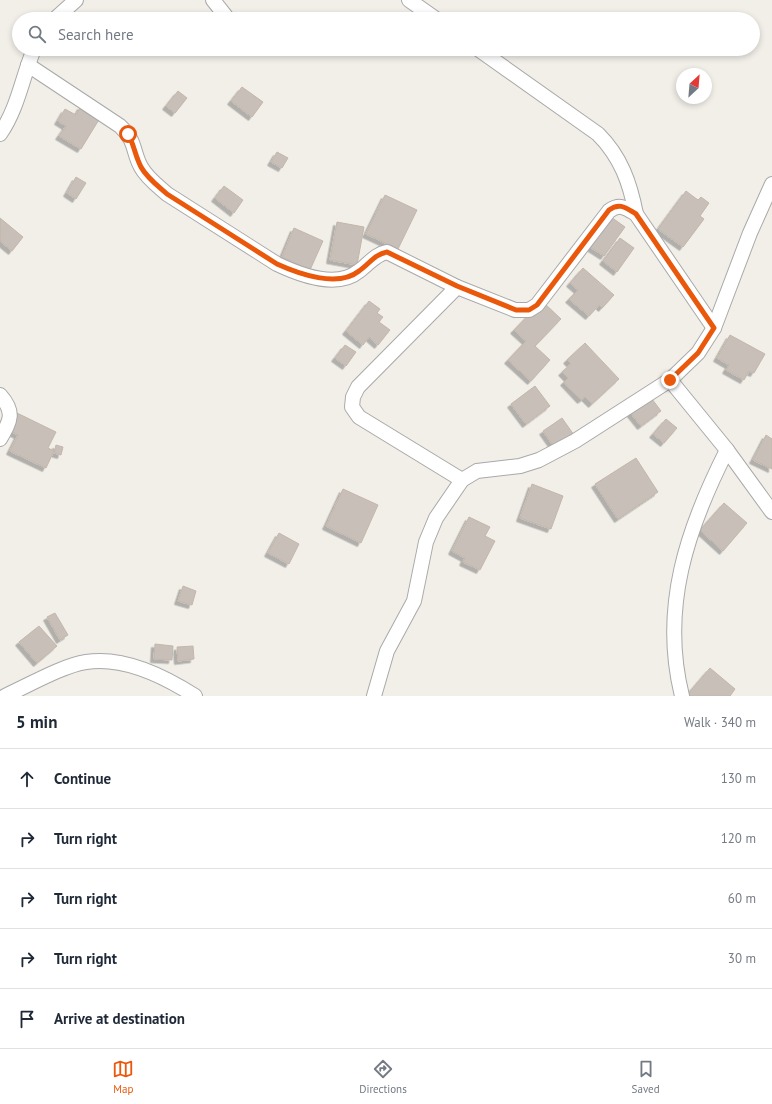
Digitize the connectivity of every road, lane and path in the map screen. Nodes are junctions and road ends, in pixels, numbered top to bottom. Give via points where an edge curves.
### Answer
1 (76, 0) edge
2 (213, 0) edge
3 (409, 0) edge
4 (63, 12) edge
5 (222, 12) edge
6 (426, 12) edge
7 (31, 56) edge
8 (488, 56) edge
9 (28, 65) junction
10 (0, 134) edge
11 (772, 184) edge
12 (636, 214) junction
13 (457, 286) junction
14 (714, 328) junction
15 (670, 380) junction
16 (0, 396) edge
17 (0, 438) edge
18 (727, 450) junction
19 (462, 480) junction
20 (772, 512) edge
21 (5, 696) edge
22 (195, 696) edge
23 (374, 696) edge
24 (682, 696) edge

1 - 4 street
2 - 5 street
3 - 6 street
7 - 9 street
8 - 12 street via 598,134 612,149 628,181
9 - 10 street via 21,93
9 - 13 street via 120,126 134,144 141,166 151,180 167,194 277,264 293,272 338,280 348,278 379,254 387,252
11 - 14 street
12 - 13 street via 623,206 615,206 609,210 537,305 529,310 516,310
12 - 14 street
13 - 19 street via 358,387 352,407 359,417
14 - 15 street via 698,353
15 - 18 street
15 - 19 street via 575,441 539,460 520,466 477,471
16 - 17 street via 8,405 10,416
18 - 20 street
18 - 24 street via 700,509 678,579 675,655
19 - 23 street via 436,518 426,542 414,601 387,650
21 - 22 street via 86,662 118,662 153,674

